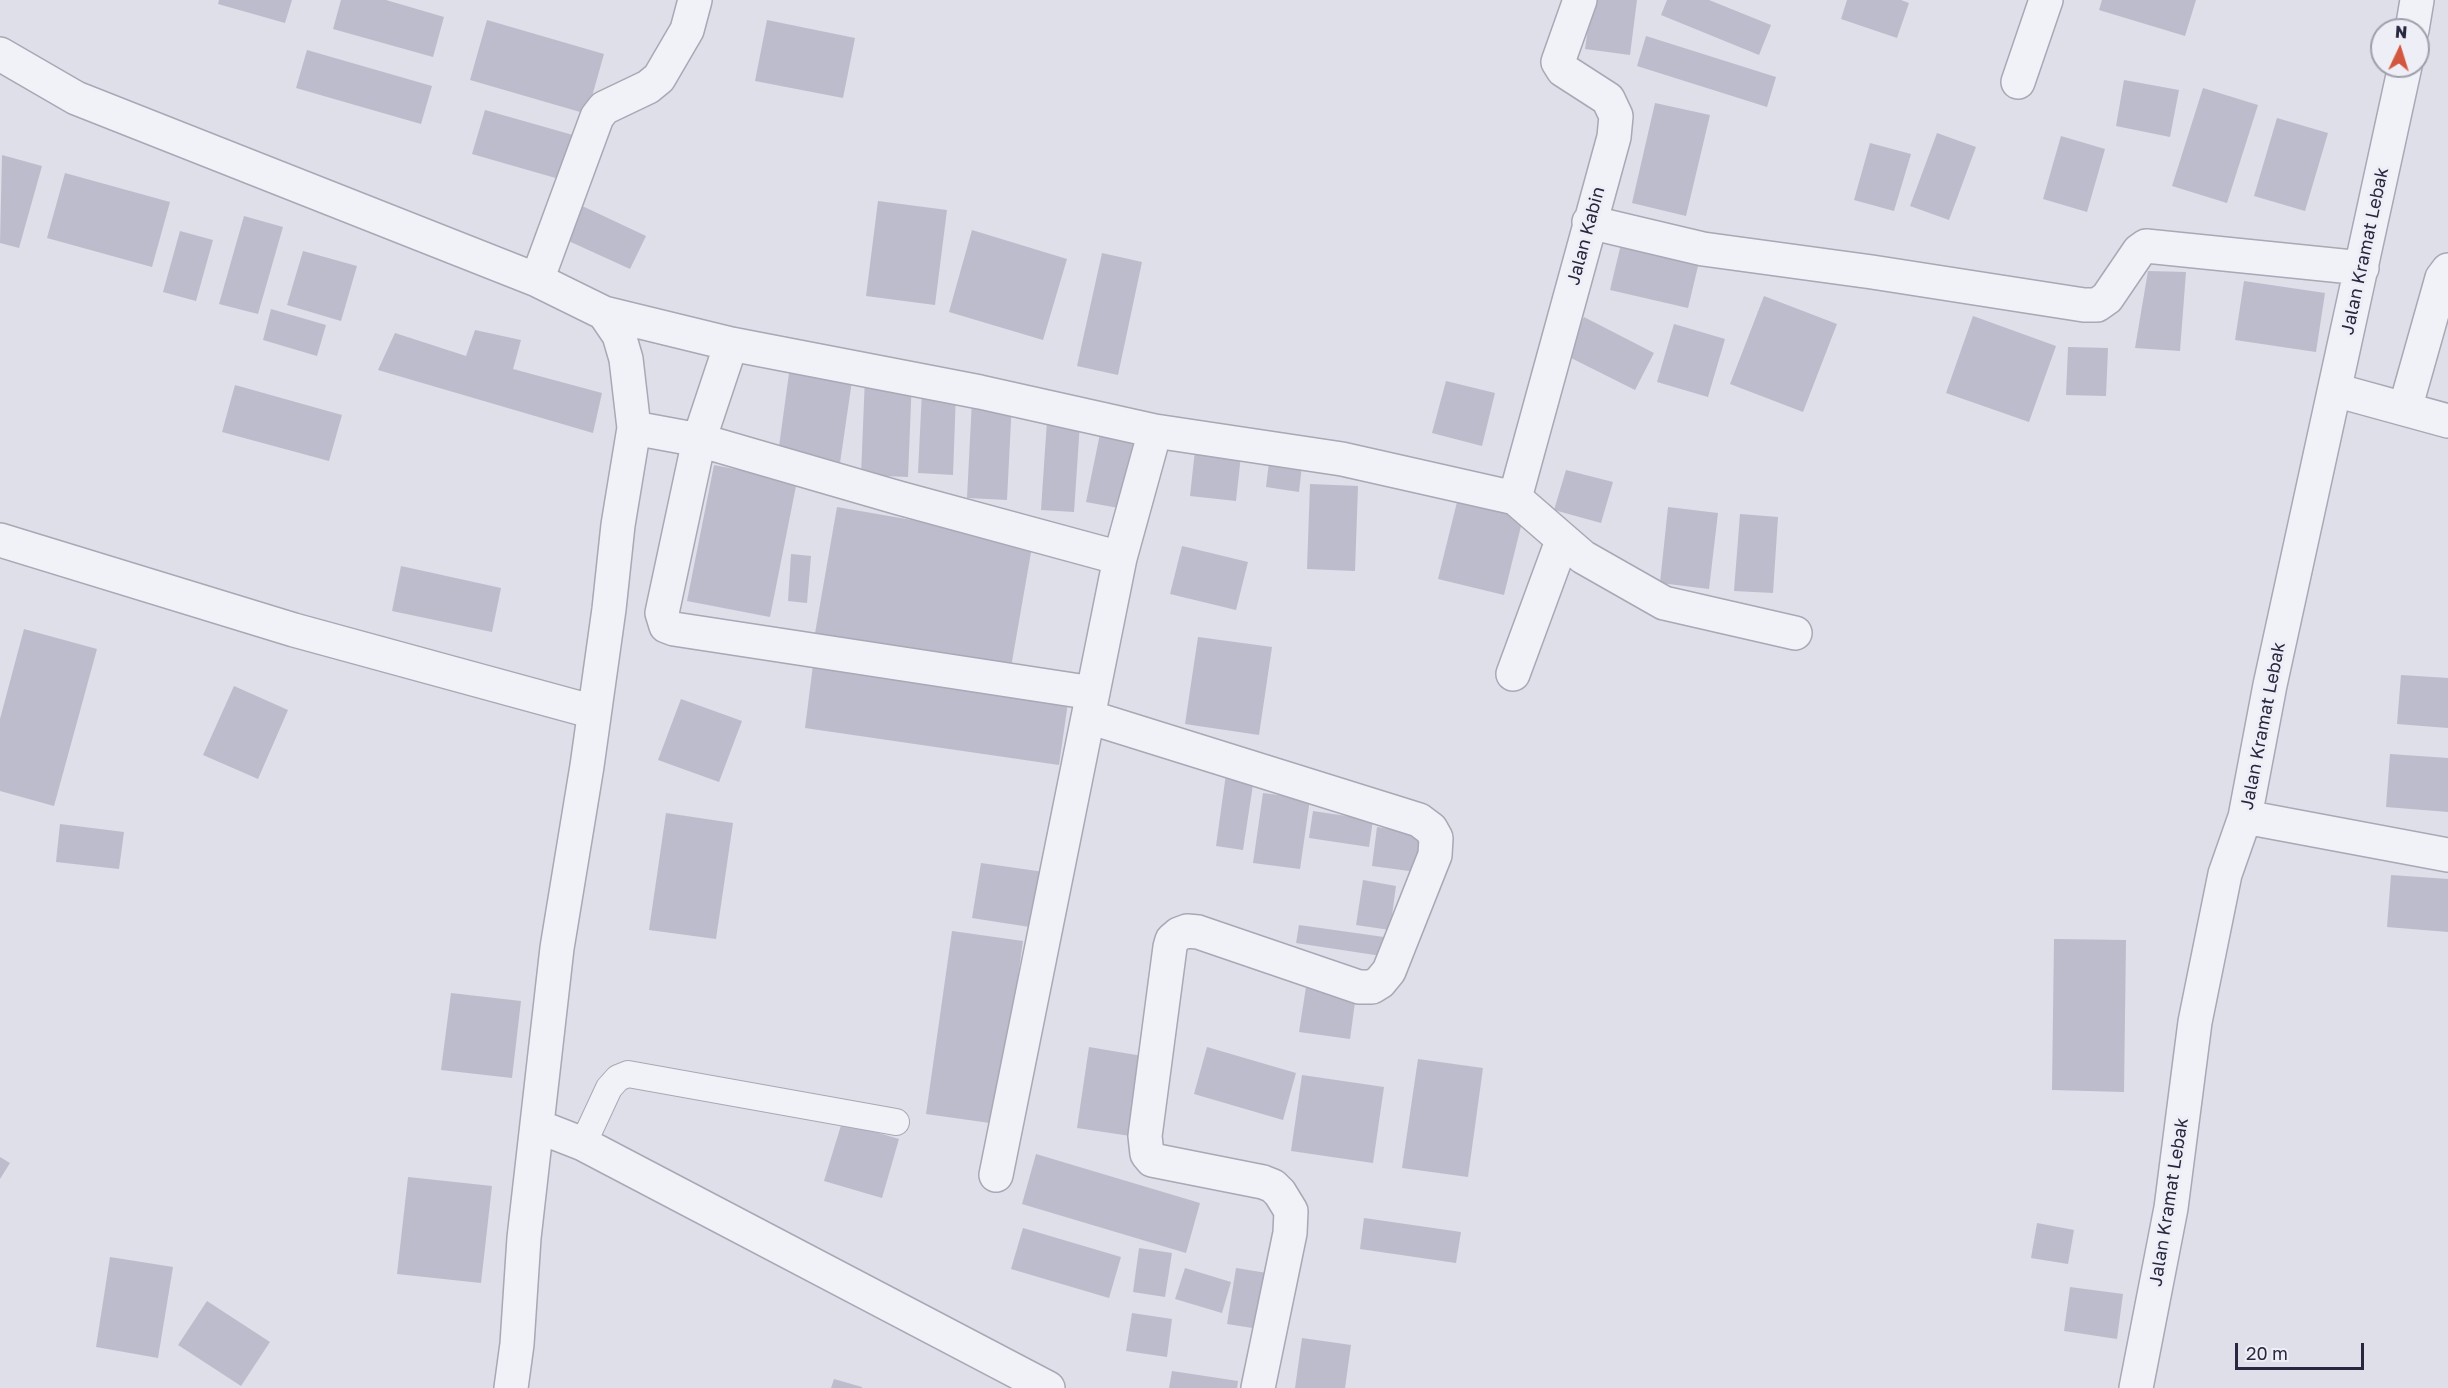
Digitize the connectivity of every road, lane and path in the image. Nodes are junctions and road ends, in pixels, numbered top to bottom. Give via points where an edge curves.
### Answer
1 (695, 0) edge
2 (1580, 0) edge
3 (2046, 0) edge
4 (2417, 0) edge
5 (2414, 18) edge
6 (0, 54) edge
7 (2402, 78) edge
8 (2018, 82) dead end
9 (1589, 222) junction
10 (2362, 268) junction
11 (2448, 270) edge
12 (537, 280) junction
13 (604, 313) junction
14 (731, 344) junction
15 (2335, 390) junction
16 (2405, 409) junction
17 (2448, 421) edge
18 (634, 428) junction
19 (1155, 431) junction
20 (699, 440) junction
21 (1515, 498) junction
22 (0, 540) edge
23 (1562, 540) junction
24 (1120, 558) junction
25 (1795, 633) dead end
26 (1513, 674) dead end
27 (1091, 705) junction
28 (594, 711) junction
29 (2245, 817) junction
30 (2448, 855) edge
31 (896, 1122) dead end
32 (537, 1126) junction
33 (583, 1144) junction
34 (996, 1175) dead end
35 (511, 1388) edge
36 (1048, 1388) edge
37 (1258, 1388) edge
38 (2136, 1388) edge

1 - 12 street via 687,30 659,78 604,108 597,117
2 - 9 street, Jalan Kabin via 1558,62 1563,70 1608,99 1616,116
3 - 8 street
4 - 5 street
6 - 12 street via 76,98
7 - 10 street, Jalan Kramat Lebak
9 - 10 street via 1703,249 2084,305 2097,305 2107,298 2146,246
9 - 21 street, Jalan Kabin
10 - 15 street, Jalan Kramat Lebak
11 - 16 street via 2442,279
12 - 13 street
13 - 14 street
13 - 18 street via 619,335 626,359
14 - 19 street via 957,387
14 - 20 street
15 - 16 street
15 - 29 street, Jalan Kramat Lebak
16 - 17 street
18 - 20 street
18 - 28 street
19 - 21 street via 1342,459
19 - 24 street
20 - 24 street
20 - 27 street via 662,613 666,626
21 - 23 street
22 - 28 street via 294,630
23 - 25 street via 1582,557 1664,603
23 - 26 street
24 - 27 street
27 - 34 street
27 - 37 street via 1419,820 1436,838 1435,855 1389,970 1372,987 1359,987 1198,932 1187,931 1172,940 1145,1136 1147,1154 1152,1160 1263,1182 1280,1193 1291,1211 1290,1233
28 - 32 street via 557,948
29 - 30 street
29 - 38 street, Jalan Kramat Lebak via 2225,874 2195,1022 2171,1208
31 - 33 lane via 628,1074 609,1088
32 - 33 street
32 - 35 street
33 - 36 street

